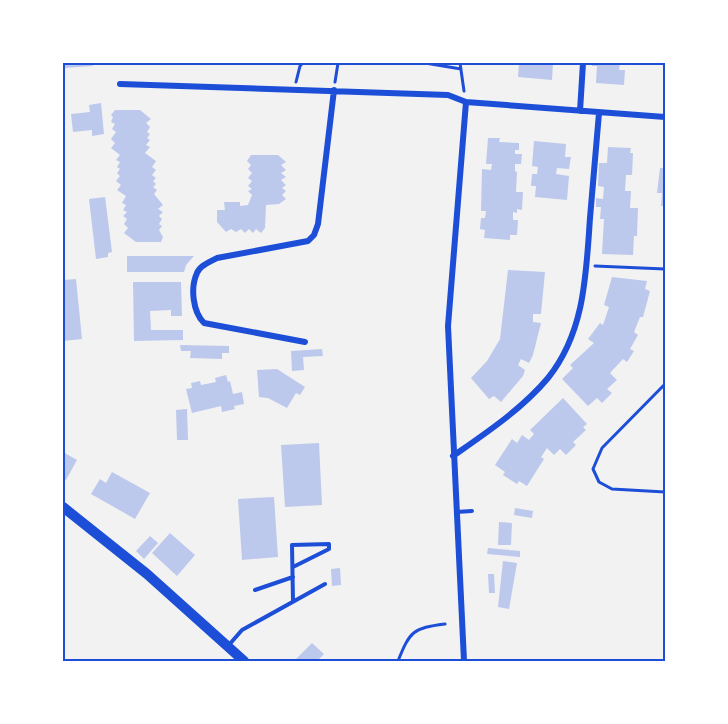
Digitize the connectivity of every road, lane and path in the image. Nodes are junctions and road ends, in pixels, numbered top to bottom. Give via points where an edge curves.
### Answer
1 (303, 63) edge
2 (338, 63) edge
3 (425, 63) edge
4 (460, 63) edge
5 (584, 63) edge
6 (461, 69) junction
7 (120, 84) dead end
8 (294, 89) junction
9 (334, 90) junction
10 (466, 102) junction
11 (580, 111) junction
12 (599, 113) junction
13 (665, 117) edge
14 (587, 265) junction
15 (665, 269) edge
16 (305, 342) dead end
17 (665, 384) edge
18 (453, 456) junction
19 (665, 492) edge
20 (63, 507) edge
21 (472, 511) dead end
22 (456, 513) junction
23 (293, 567) junction
24 (293, 577) junction
25 (325, 584) dead end
26 (255, 590) dead end
27 (293, 601) junction
28 (446, 624) dead end
29 (228, 646) junction
30 (244, 661) edge
31 (398, 661) edge
32 (464, 661) edge

1 - 8 path
2 - 9 path
3 - 6 path
4 - 6 path
5 - 11 street
6 - 10 path
7 - 8 street
8 - 9 street
9 - 10 street via 448,95
9 - 16 street via 314,235 308,241 217,258 197,272 194,291 195,310 204,323
10 - 11 street
10 - 18 street via 448,326
11 - 12 street
12 - 13 street
12 - 14 street
14 - 15 path
14 - 18 street via 577,323 555,368 529,398
17 - 19 path via 602,448 593,469 599,482 612,489
18 - 22 street
20 - 29 main road
21 - 22 lane
22 - 32 street
23 - 23 lane via 292,545 329,544 329,549
23 - 24 lane
24 - 26 lane
24 - 27 lane
25 - 27 lane
27 - 29 lane via 242,630
28 - 31 path via 414,631
29 - 30 main road

